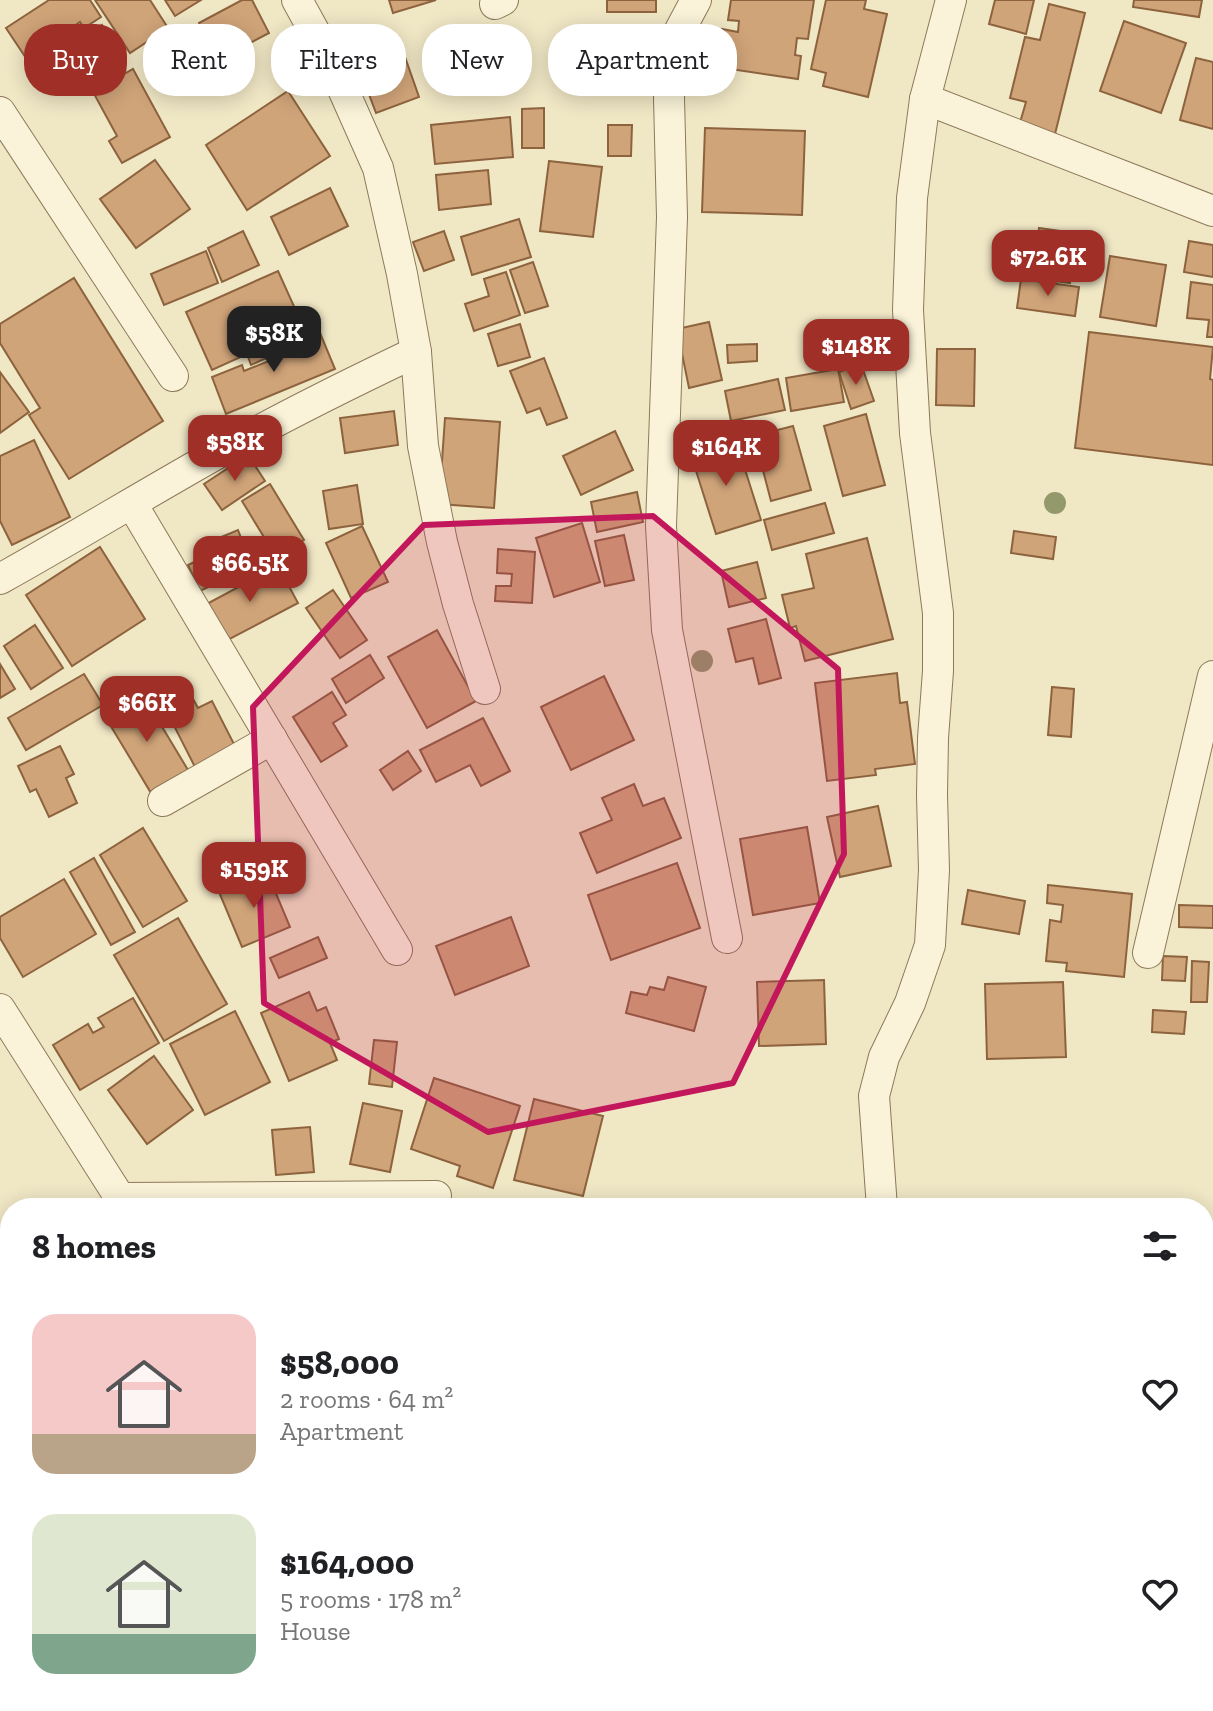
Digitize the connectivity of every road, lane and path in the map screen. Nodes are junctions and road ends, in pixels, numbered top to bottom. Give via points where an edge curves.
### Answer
1 (297, 0) edge
2 (696, 0) edge
3 (951, 0) edge
4 (925, 99) junction
5 (0, 112) edge
6 (1213, 211) edge
7 (416, 352) junction
8 (173, 376) dead end
9 (132, 504) junction
10 (0, 579) edge
11 (1213, 676) edge
12 (485, 689) dead end
13 (272, 739) junction
14 (163, 801) dead end
15 (727, 938) dead end
16 (397, 950) dead end
17 (1148, 953) dead end
18 (0, 1009) edge
19 (436, 1196) dead end
20 (119, 1198) edge
21 (346, 1198) edge
22 (881, 1198) edge

1 - 7 street via 378,168
2 - 15 street via 671,62 672,217 661,526 667,630
3 - 4 street
4 - 6 street
4 - 22 street via 912,198 908,310 915,433 938,613 934,870 930,945 884,1057 874,1096
5 - 8 street
7 - 9 street via 229,447
7 - 12 street via 423,446 442,542
9 - 10 street
9 - 13 street
11 - 17 street
13 - 14 street
13 - 16 street
18 - 20 street
19 - 21 street

